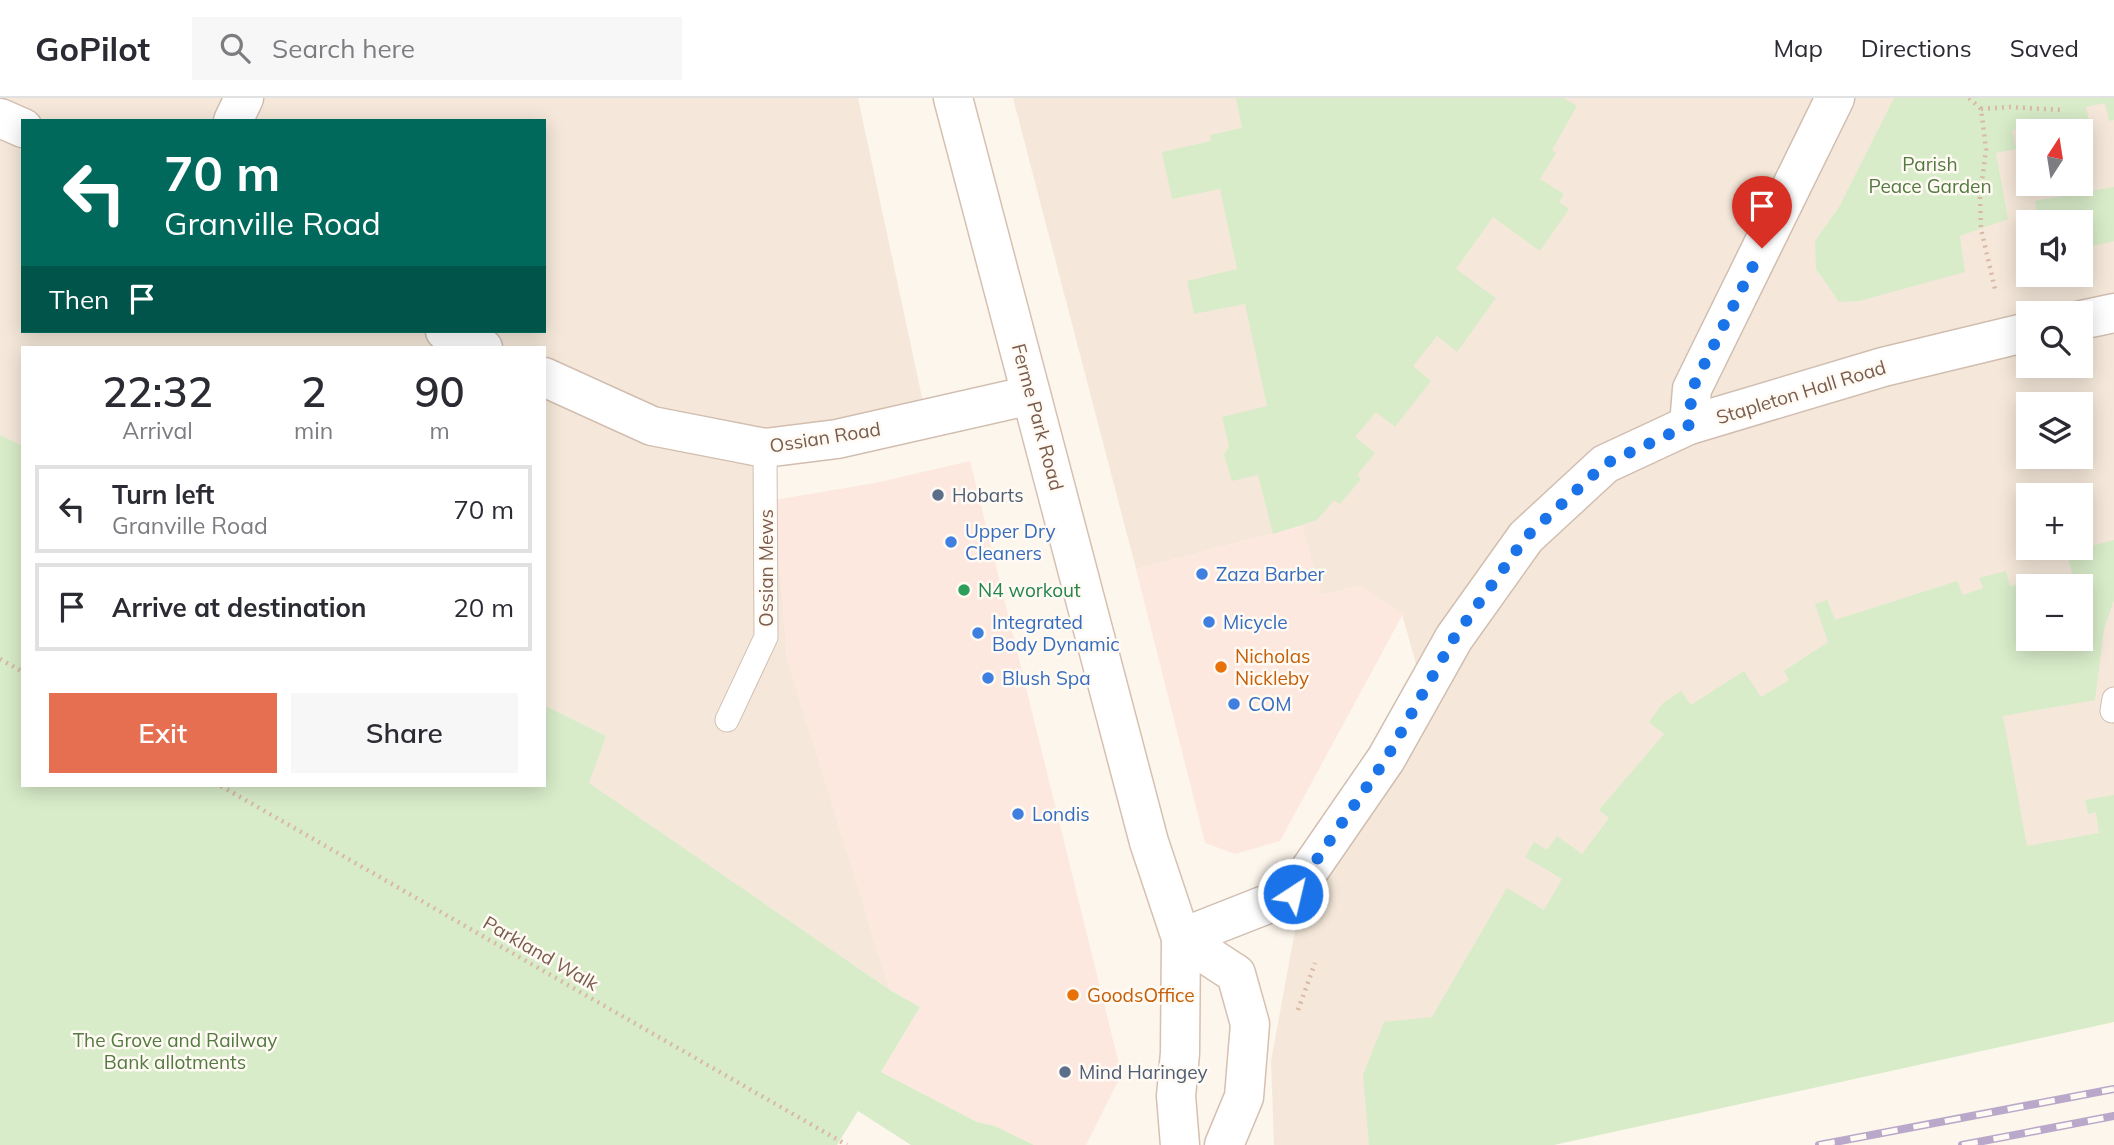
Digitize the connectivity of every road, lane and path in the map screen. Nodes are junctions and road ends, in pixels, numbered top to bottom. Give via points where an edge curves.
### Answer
1 (244, 98) edge
2 (953, 98) edge
3 (1835, 98) edge
4 (1969, 98) edge
5 (1981, 110) junction
6 (2064, 110) dead end
7 (0, 118) edge
8 (234, 119) edge
9 (21, 127) edge
10 (2114, 313) edge
11 (2093, 317) edge
12 (2016, 329) edge
13 (449, 333) edge
14 (2016, 335) edge
15 (479, 346) edge
16 (546, 378) edge
17 (1031, 395) junction
18 (1689, 425) junction
19 (765, 448) junction
20 (0, 659) edge
21 (21, 671) edge
22 (727, 720) dead end
23 (223, 787) edge
24 (1181, 938) junction
25 (847, 1145) edge
26 (1180, 1145) edge
27 (1224, 1145) edge

1 - 8 street
2 - 17 street, Ferme Park Road
3 - 18 street via 1692,389
4 - 5 path
5 - 6 path
5 - 12 path via 1986,149 1981,229
7 - 9 street
10 - 11 street
13 - 15 street
14 - 18 street, Stapleton Hall Road via 1883,367
16 - 19 street, Ossian Road via 652,426
17 - 19 street, Ossian Road via 837,439
17 - 24 street, Ferme Park Road via 1149,842
18 - 24 street, Stapleton Hall Road via 1605,464 1526,537 1454,638 1386,759 1293,894
19 - 22 lane, Ossian Mews via 766,637
20 - 21 path
23 - 25 path, Parkland Walk
24 - 26 street via 1176,1096
24 - 27 street via 1236,974 1250,1024 1244,1097

